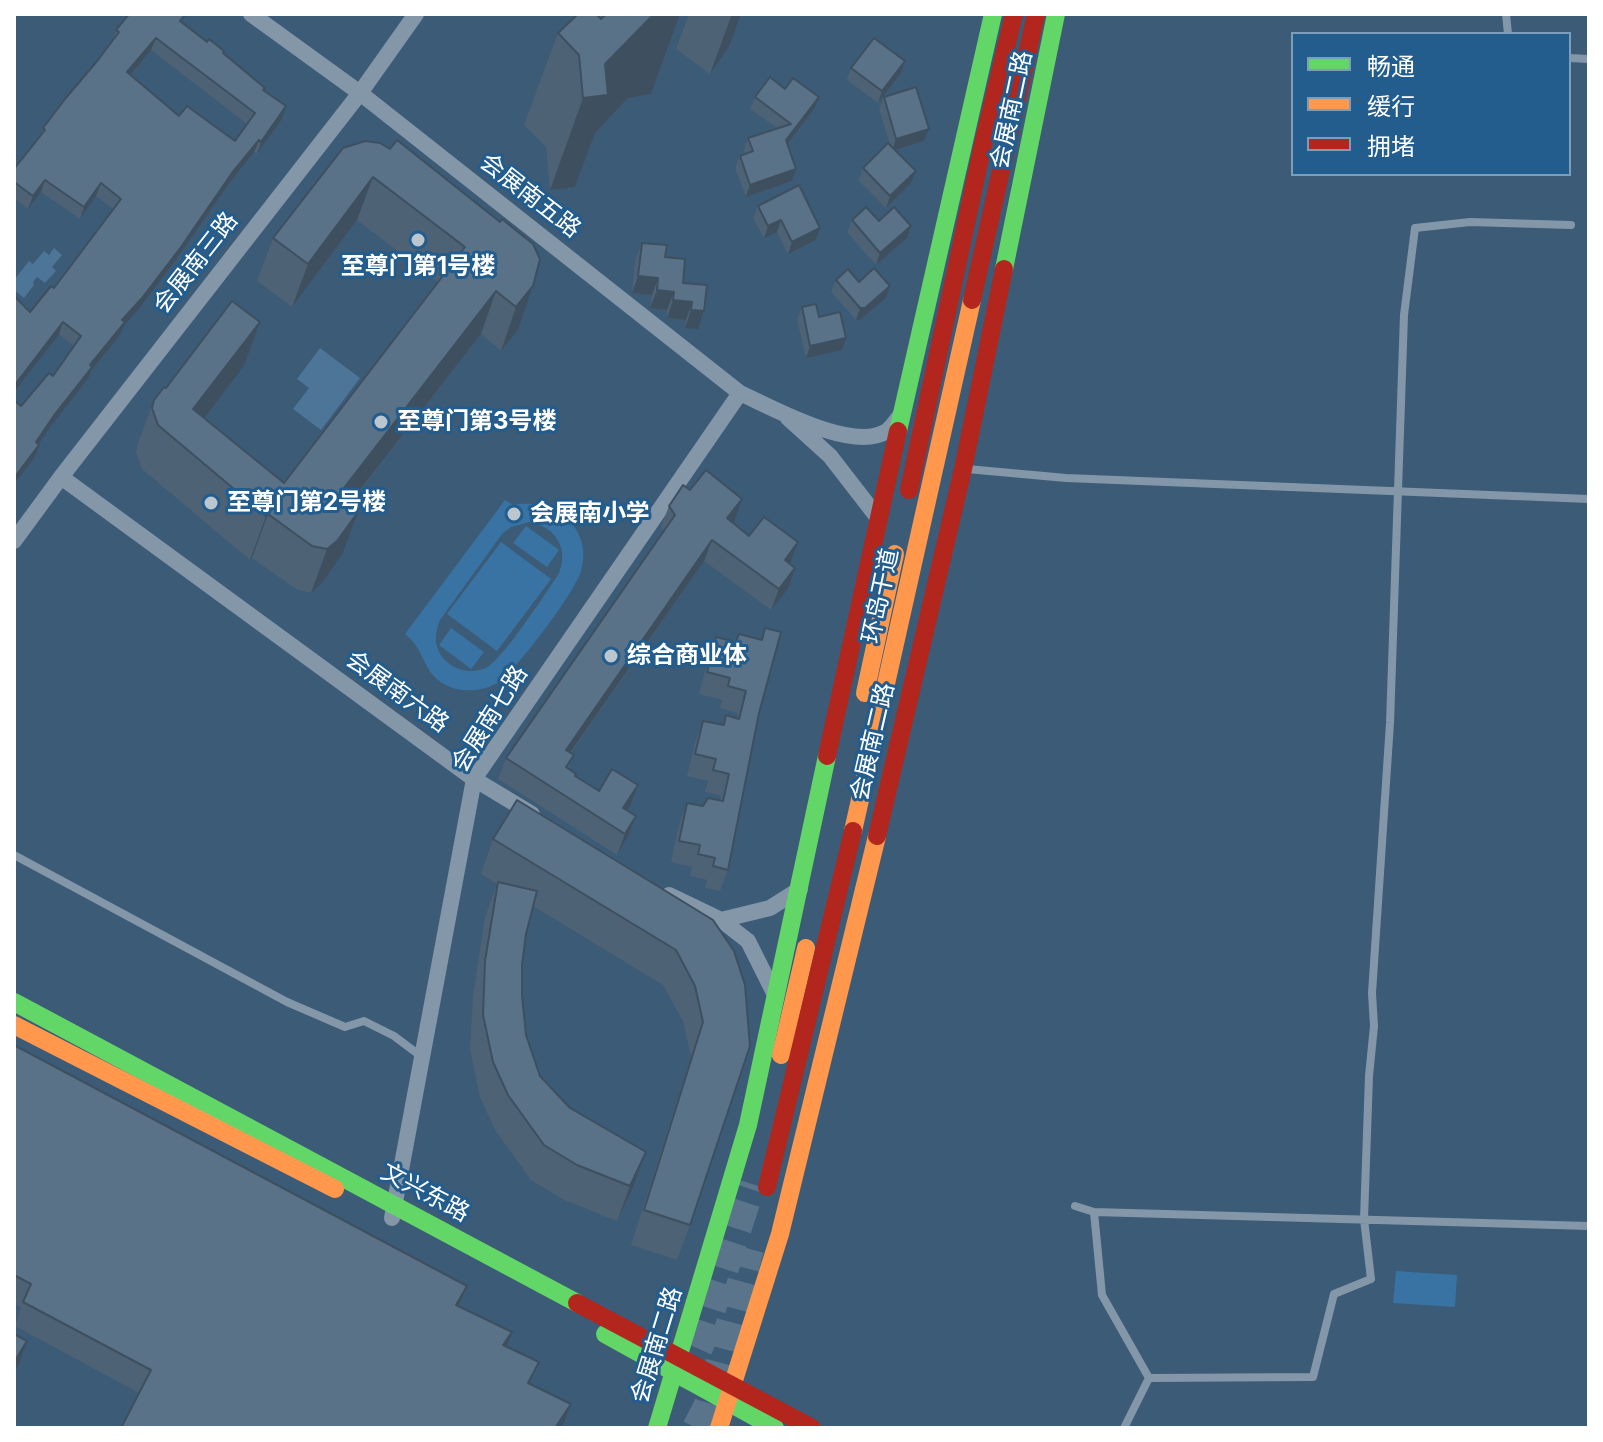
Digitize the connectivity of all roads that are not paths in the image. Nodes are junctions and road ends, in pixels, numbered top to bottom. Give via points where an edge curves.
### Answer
1 (251, 14) edge
2 (416, 14) edge
3 (993, 14) edge
4 (1014, 14) edge
5 (1036, 14) edge
6 (1056, 14) edge
7 (360, 93) junction
8 (1571, 225) dead end
9 (740, 393) junction
10 (781, 412) junction
11 (901, 414) junction
12 (963, 469) junction
13 (61, 477) junction
14 (1400, 490) junction
15 (1589, 499) edge
16 (907, 502) dead end
17 (878, 518) junction
18 (900, 532) dead end
19 (14, 541) edge
20 (860, 715) dead end
21 (474, 779) junction
22 (551, 826) edge
23 (14, 855) edge
24 (827, 861) dead end
25 (651, 887) edge
26 (800, 889) junction
27 (721, 920) junction
28 (776, 997) junction
29 (14, 1002) edge
30 (14, 1025) edge
31 (422, 1057) junction
32 (1075, 1206) dead end
33 (393, 1211) junction
34 (1094, 1212) junction
35 (1364, 1219) junction
36 (1589, 1226) edge
37 (676, 1364) junction
38 (1149, 1378) junction
39 (730, 1395) junction
40 (657, 1428) edge
41 (719, 1428) edge
42 (775, 1428) edge
43 (812, 1428) edge
44 (1124, 1428) edge

1 - 7 street, 会展南五路
2 - 7 street, 会展南三路
3 - 11 main road, 会展南二路
4 - 16 main road
5 - 24 main road, 环岛干道 via 858,812 759,1186
6 - 12 main road, 会展南二路
7 - 9 street, 会展南五路
7 - 13 street, 会展南三路
8 - 14 lane via 1470,222 1415,228 1404,315
9 - 10 street, 会展南五路
9 - 21 street, 会展南七路
10 - 11 street via 847,436 887,431
10 - 17 street via 830,456
11 - 17 main road, 会展南二路
12 - 14 lane via 1066,478
12 - 39 main road, 会展南二路 via 780,1234
13 - 19 street, 会展南三路
13 - 21 street, 会展南六路
14 - 15 lane
14 - 35 lane
17 - 26 main road, 会展南二路
18 - 20 main road, 环岛干道
21 - 22 street, 会展南六路
21 - 31 street, 会展南七路
23 - 31 lane via 287,1002 345,1027 364,1021
25 - 27 street
26 - 27 street via 770,908
26 - 28 main road, 会展南二路
27 - 28 street via 748,941
28 - 37 main road, 会展南二路 via 748,1125
29 - 33 main road, 文兴东路
30 - 33 main road, 文兴东路
31 - 33 street, 会展南七路
32 - 34 lane
33 - 37 main road, 文兴东路
34 - 35 lane
34 - 38 lane via 1102,1295
35 - 36 lane
35 - 38 lane via 1371,1279 1334,1294 1313,1377
37 - 39 main road, 文兴东路
37 - 40 main road, 会展南二路
38 - 44 lane
39 - 41 main road, 会展南二路
39 - 42 main road, 文兴东路
39 - 43 main road, 文兴东路

